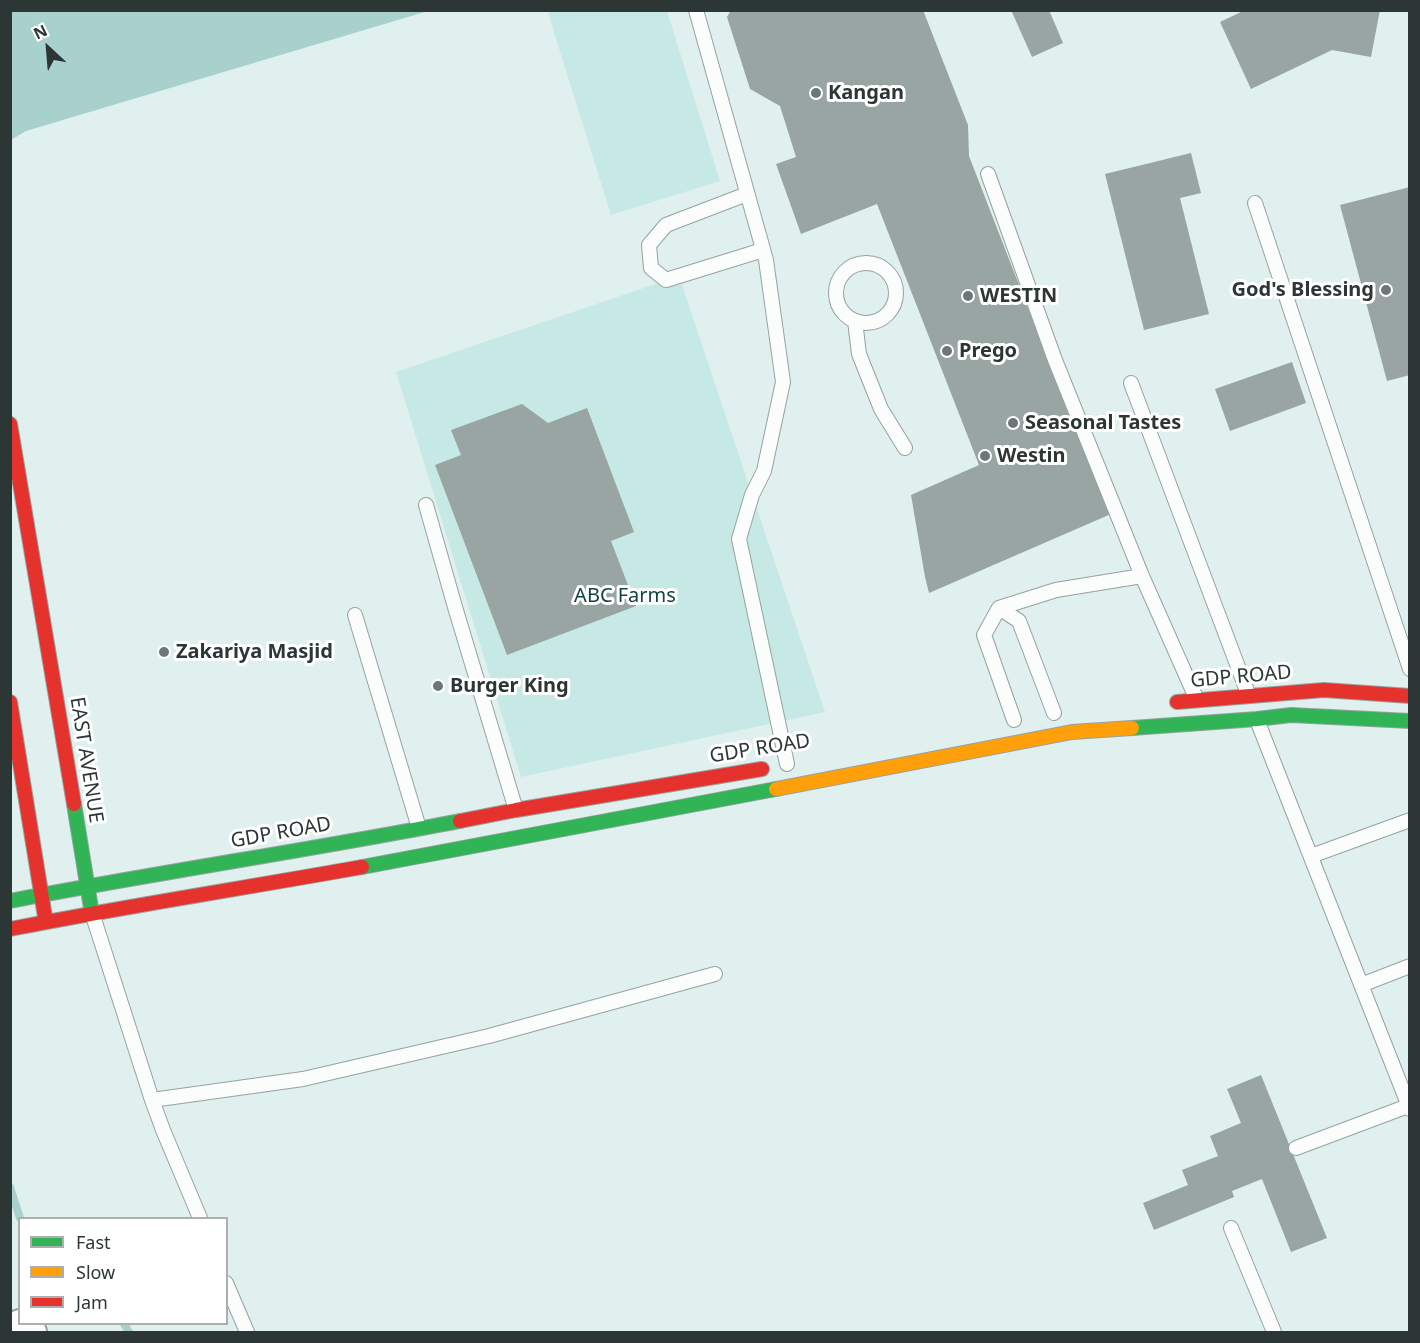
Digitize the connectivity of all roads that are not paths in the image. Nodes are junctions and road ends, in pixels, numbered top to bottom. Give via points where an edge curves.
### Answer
1 (696, 10) edge
2 (988, 174) dead end
3 (747, 194) junction
4 (1255, 203) dead end
5 (763, 250) junction
6 (855, 321) junction
7 (1131, 383) dead end
8 (10, 424) edge
9 (905, 448) dead end
10 (426, 505) dead end
11 (1142, 576) junction
12 (999, 608) junction
13 (355, 615) dead end
14 (1410, 669) edge
15 (1249, 696) junction
16 (1410, 696) edge
17 (1197, 700) junction
18 (10, 702) edge
19 (1163, 703) dead end
20 (1053, 713) dead end
21 (1257, 719) junction
22 (1014, 721) dead end
23 (1410, 721) edge
24 (793, 764) joint
25 (516, 810) junction
26 (30, 819) junction
27 (1410, 820) edge
28 (419, 828) junction
29 (17, 848) dead end
30 (1311, 856) junction
31 (87, 886) junction
32 (42, 895) junction
33 (10, 901) edge
34 (92, 913) junction
35 (45, 922) junction
36 (10, 928) edge
37 (1410, 966) edge
38 (715, 974) dead end
39 (1361, 985) junction
40 (152, 1100) junction
41 (1409, 1107) edge
42 (1296, 1148) dead end
43 (200, 1217) edge
44 (1231, 1228) dead end
45 (228, 1288) edge
46 (247, 1332) edge
47 (1274, 1332) edge

1 - 3 lane
2 - 11 lane via 1055,360
3 - 5 lane
3 - 5 lane via 666,225 649,245 651,268 666,280
4 - 14 lane
5 - 24 lane via 783,382 764,471 739,539
6 - 6 lane via 839,308 835,289 844,271 872,263 889,273 896,291 895,301 874,322
6 - 9 lane via 859,354 881,409
7 - 15 lane
8 - 31 main road, EAST AVENUE
10 - 25 lane
11 - 12 lane via 1056,590
11 - 17 lane
12 - 20 lane via 1019,621
12 - 22 lane via 984,635
13 - 28 lane
15 - 16 main road, GDP ROAD via 1324,690
15 - 17 main road, GDP ROAD
17 - 19 main road, GDP ROAD
18 - 26 main road
21 - 23 main road via 1291,715
21 - 30 lane
21 - 34 main road via 1072,732 429,855
24 - 25 main road, GDP ROAD
25 - 28 main road, GDP ROAD
26 - 29 main road
26 - 32 main road
27 - 30 lane
28 - 31 main road, GDP ROAD
30 - 39 lane
31 - 32 main road, GDP ROAD
31 - 34 main road, EAST AVENUE
32 - 33 main road, GDP ROAD
32 - 35 main road
34 - 35 main road
34 - 40 lane
35 - 36 main road
37 - 39 lane
38 - 40 lane via 489,1036 315,1076
39 - 41 lane
40 - 43 lane
41 - 42 lane
44 - 47 lane
45 - 46 lane

